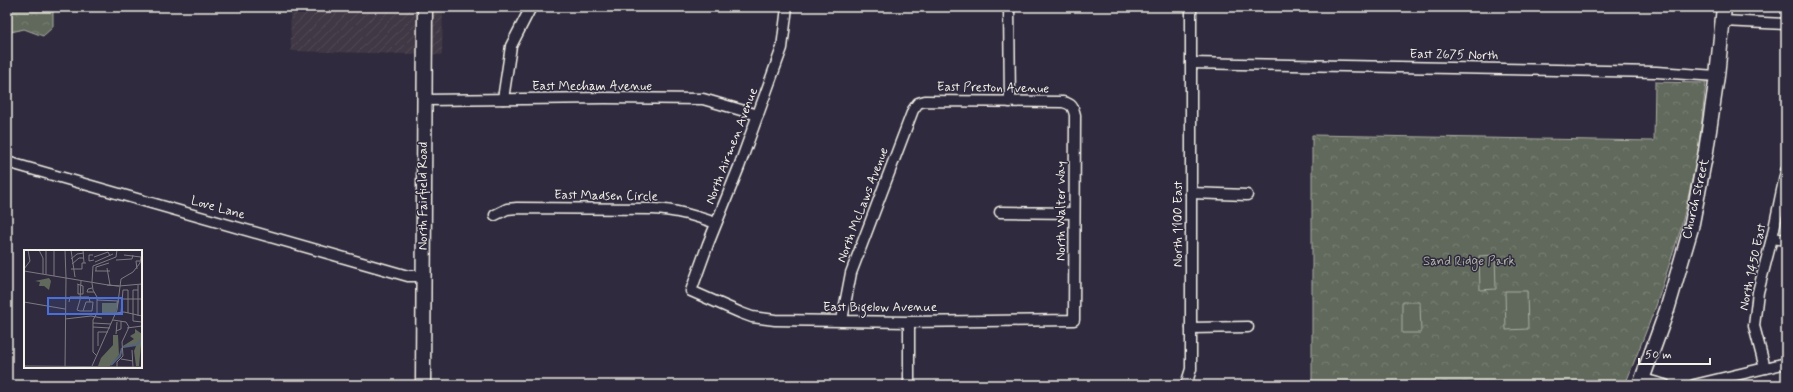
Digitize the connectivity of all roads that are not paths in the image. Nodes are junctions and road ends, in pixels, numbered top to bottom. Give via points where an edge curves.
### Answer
1 (425, 7) edge
2 (531, 7) edge
3 (787, 7) edge
4 (1009, 7) edge
5 (1191, 7) edge
6 (1724, 7) edge
7 (1723, 21) junction
8 (1786, 24) edge
9 (1192, 63) junction
10 (1717, 76) junction
11 (503, 99) junction
12 (424, 100) junction
13 (1010, 102) junction
14 (918, 103) joint
15 (1069, 104) joint
16 (758, 115) junction
17 (7, 162) edge
18 (1786, 171) edge
19 (1191, 193) junction
20 (1247, 195) dead end
21 (1000, 212) dead end
22 (1074, 213) junction
23 (495, 215) dead end
24 (716, 223) junction
25 (1772, 238) junction
26 (1786, 240) edge
27 (423, 276) junction
28 (691, 291) joint
29 (842, 320) junction
30 (1074, 320) joint
31 (909, 322) junction
32 (1248, 327) dead end
33 (1191, 328) junction
34 (1786, 363) edge
35 (1765, 368) junction
36 (1641, 382) edge
37 (423, 385) edge
38 (909, 385) edge
39 (1186, 385) edge
40 (1665, 385) edge
41 (1694, 385) edge

1 - 12 street, North Fairfield Road
2 - 11 street via 511,46
3 - 16 street, North Airmen Avenue via 782,48
4 - 13 street
5 - 9 street, North 1100 East
6 - 7 street, Church Street
7 - 8 street
7 - 10 street, Church Street
9 - 10 street, East 2675 North via 1656,72
9 - 19 street, North 1100 East
10 - 36 street, Church Street via 1691,228 1667,310
11 - 12 street, East Mecham Avenue
11 - 16 street, East Mecham Avenue via 703,99
12 - 27 street, North Fairfield Road
13 - 14 street, East Preston Avenue
13 - 15 street, East Preston Avenue
14 - 29 street, North McLaws Avenue via 913,110 851,272
15 - 22 street, North Walter Way via 1075,115
16 - 24 street, North Airmen Avenue
17 - 27 street, Love Lane via 408,276
18 - 25 street, North 1450 East
19 - 20 street
19 - 33 street, North 1100 East
21 - 22 street
22 - 30 street, North Walter Way
23 - 24 street, East Madsen Circle via 507,209 518,208 653,209 691,214
24 - 28 street, North Airmen Avenue
25 - 26 street
25 - 35 street, North 1450 East via 1758,292 1754,326
27 - 37 street, North Fairfield Road
28 - 29 street, East Bigelow Avenue via 752,317 775,320
29 - 31 street, East Bigelow Avenue
30 - 31 street, East Bigelow Avenue
31 - 38 street
32 - 33 street
33 - 39 street, North 1100 East via 1191,369
34 - 35 street
35 - 41 street
36 - 40 street

